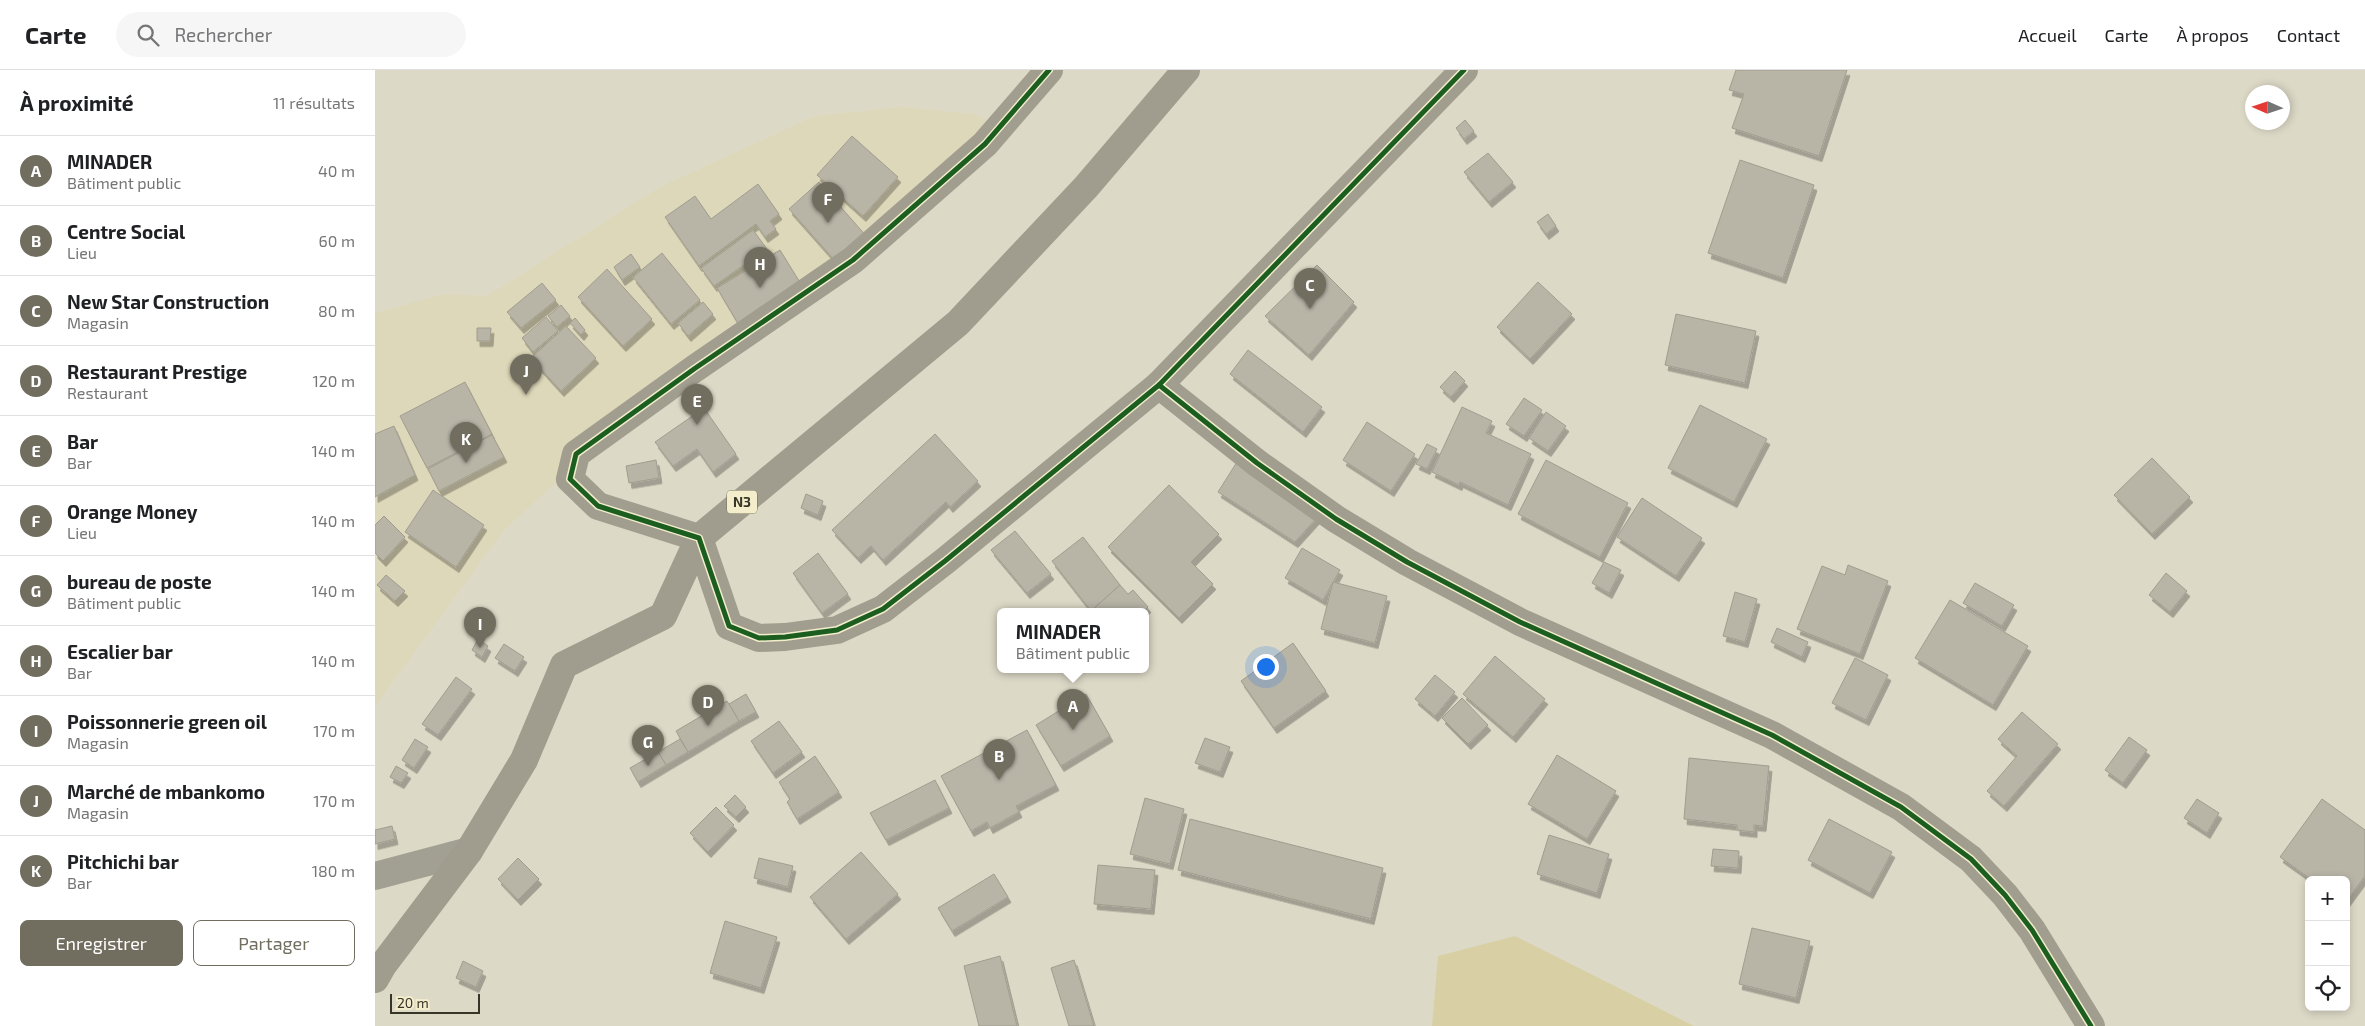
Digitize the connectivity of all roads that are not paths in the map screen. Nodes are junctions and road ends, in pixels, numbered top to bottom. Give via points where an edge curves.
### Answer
1 (1049, 70) edge
2 (1186, 70) edge
3 (1464, 70) edge
4 (1159, 385) junction
5 (699, 538) junction
6 (469, 851) junction
7 (375, 876) edge
8 (375, 979) edge
9 (2091, 1026) edge

1 - 5 street via 985,144 853,260 576,454 570,479 598,506
2 - 5 highway, N3 via 1086,187 958,323
3 - 4 street
4 - 5 street via 883,609 837,630 759,638 729,626
4 - 9 street via 1257,463 1336,519 1407,562 1520,622 1773,735 1901,807 1971,859 2005,895 2032,930
5 - 6 highway, N3 via 663,616 564,665 524,760
6 - 7 street
6 - 8 highway, N3

